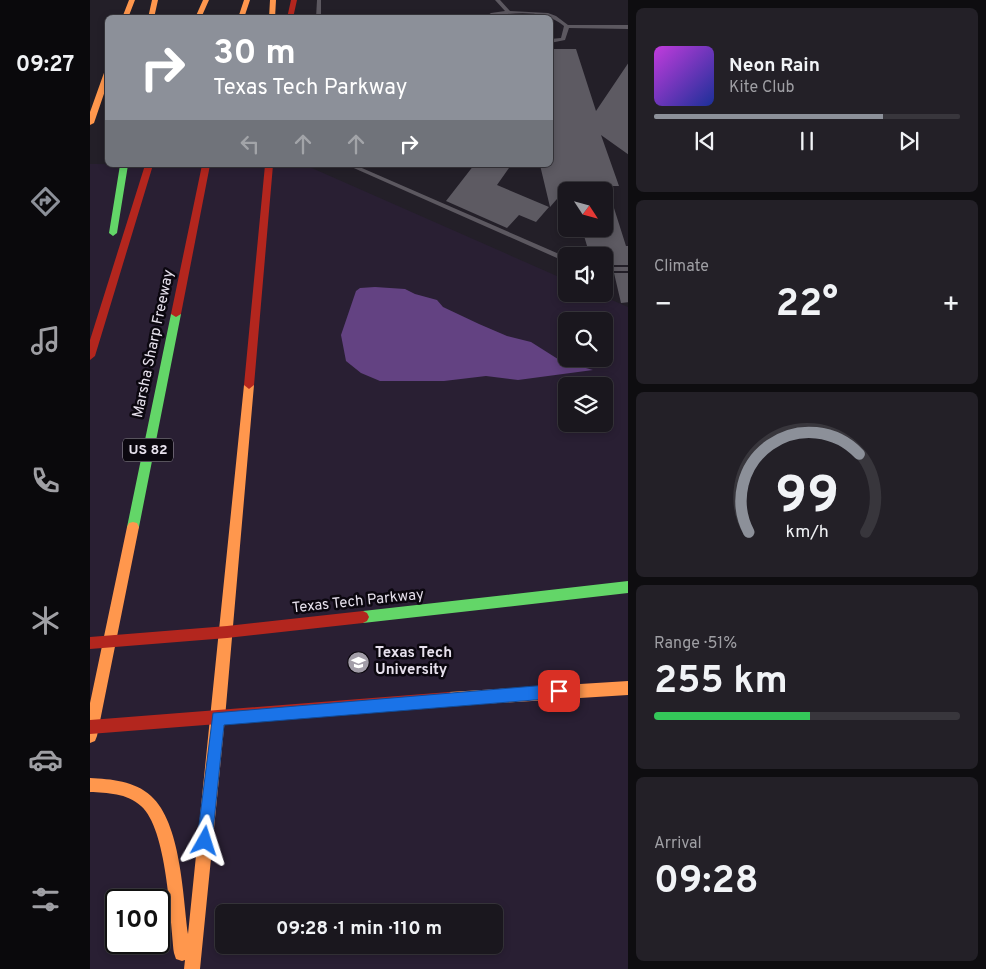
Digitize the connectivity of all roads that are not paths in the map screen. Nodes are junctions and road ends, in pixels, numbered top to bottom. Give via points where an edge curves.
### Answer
1 (132, 0) edge
2 (155, 0) edge
3 (206, 0) edge
4 (247, 0) edge
5 (273, 0) edge
6 (294, 0) edge
7 (320, 0) edge
8 (497, 0) edge
9 (509, 12) junction
10 (126, 15) edge
11 (152, 15) edge
12 (199, 15) edge
13 (242, 15) edge
14 (272, 15) edge
15 (291, 15) edge
16 (318, 15) edge
17 (491, 15) edge
18 (567, 26) junction
19 (628, 27) edge
20 (553, 41) edge
21 (105, 79) edge
22 (90, 123) edge
23 (124, 167) edge
24 (148, 167) edge
25 (206, 167) edge
26 (268, 167) edge
27 (355, 167) edge
28 (558, 256) edge
29 (613, 269) edge
30 (628, 270) edge
31 (95, 336) junction
32 (90, 356) edge
33 (628, 587) edge
34 (227, 632) junction
35 (90, 643) edge
36 (628, 688) edge
37 (218, 718) junction
38 (90, 727) edge
39 (90, 736) edge
40 (90, 785) edge
41 (184, 969) edge
42 (192, 969) edge

1 - 10 main road
2 - 11 main road
3 - 12 main road
4 - 13 main road
5 - 14 main road
6 - 15 main road
7 - 16 lane
8 - 9 lane
9 - 17 lane
9 - 18 lane via 550,14
18 - 19 lane
18 - 20 lane via 563,39
21 - 22 main road
23 - 31 main road
24 - 31 main road
25 - 39 main road, Marsha Sharp Freeway / US 82
26 - 34 main road
27 - 28 lane
29 - 30 lane
31 - 32 main road
33 - 34 main road, Texas Tech Parkway
34 - 35 main road, Texas Tech Parkway
34 - 37 main road
36 - 37 main road via 526,692
37 - 38 main road
37 - 42 main road
40 - 41 main road via 125,789 153,808 166,831

